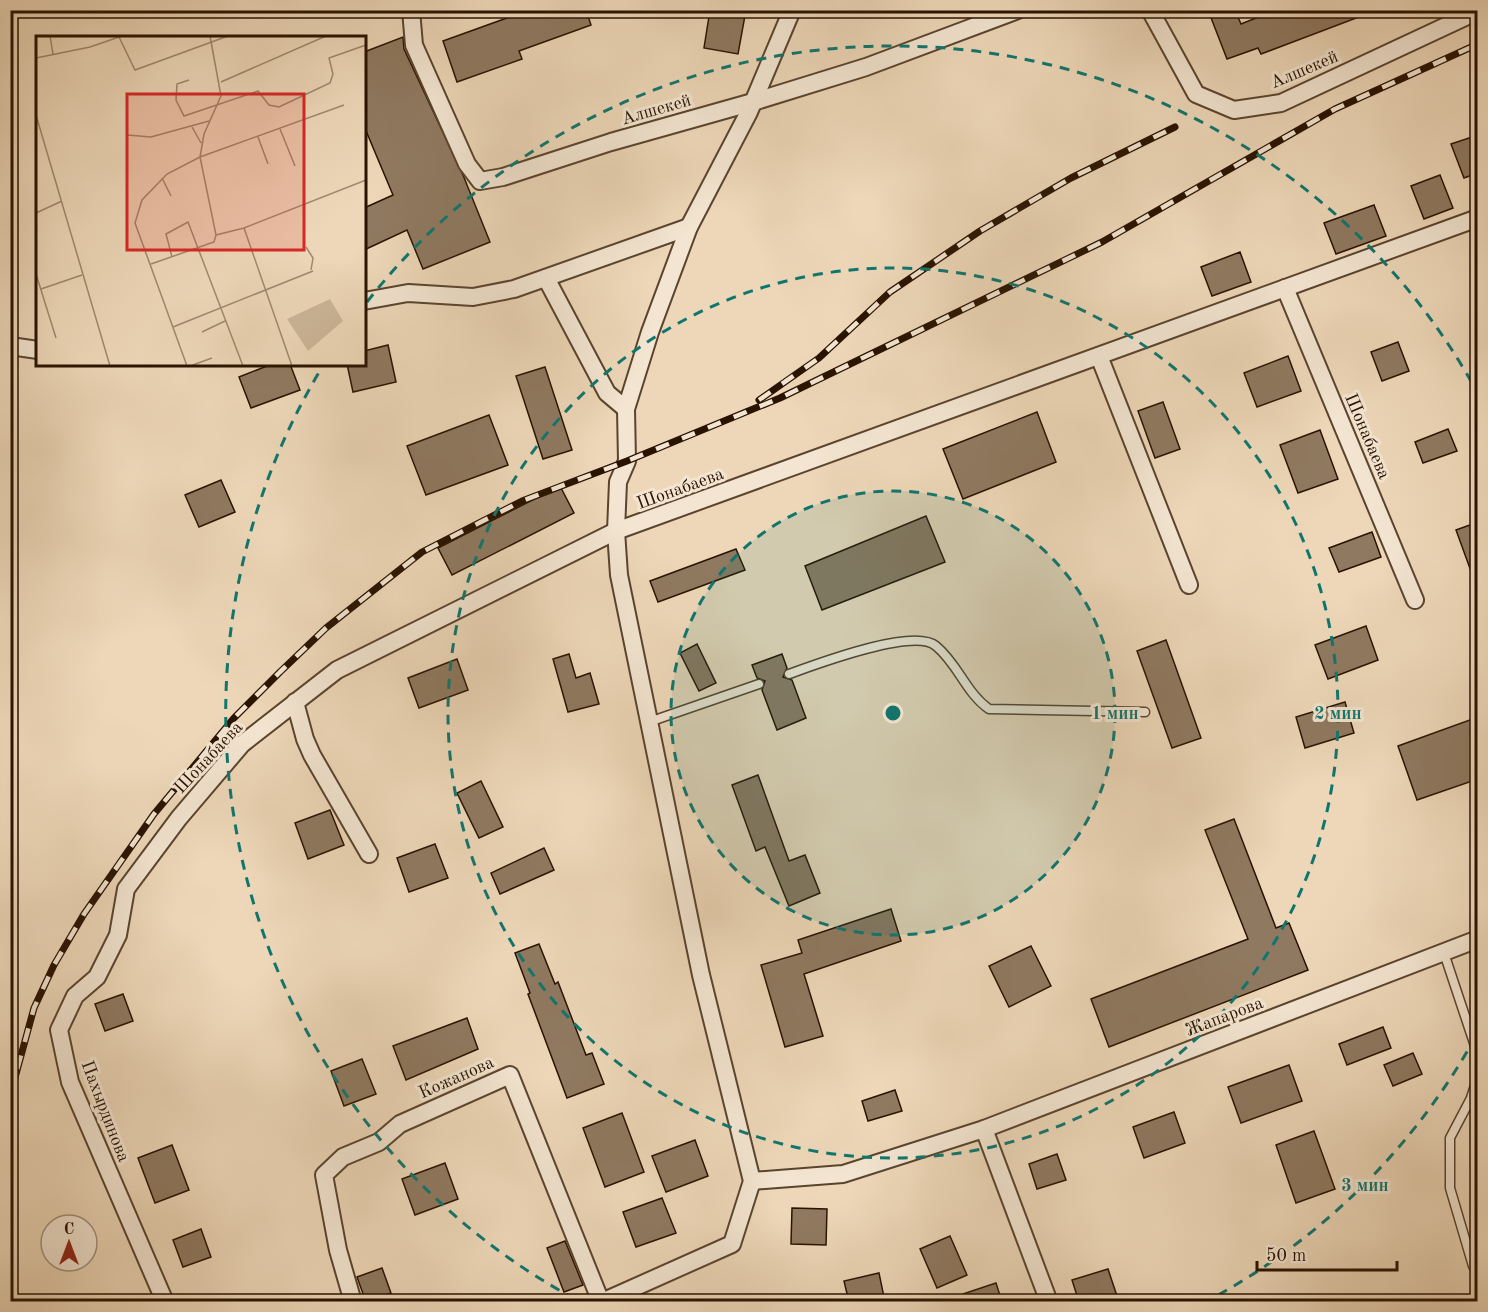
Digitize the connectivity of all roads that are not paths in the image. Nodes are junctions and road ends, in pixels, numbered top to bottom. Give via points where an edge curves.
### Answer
1 (411, 10) edge
2 (792, 10) edge
3 (1018, 10) edge
4 (1150, 10) edge
5 (1478, 11) edge
6 (753, 102) junction
7 (1478, 218) edge
8 (689, 227) junction
9 (546, 278) junction
10 (1285, 288) junction
11 (366, 301) edge
12 (10, 346) edge
13 (36, 350) edge
14 (1099, 356) junction
15 (626, 409) junction
16 (616, 531) junction
17 (1189, 585) dead end
18 (1415, 600) dead end
19 (789, 674) dead end
20 (759, 684) dead end
21 (295, 702) junction
22 (1145, 712) dead end
23 (650, 722) junction
24 (179, 818) joint
25 (369, 854) dead end
26 (1478, 939) edge
27 (1444, 952) junction
28 (1478, 1055) edge
29 (1478, 1076) edge
30 (984, 1130) junction
31 (752, 1181) junction
32 (1478, 1271) edge
33 (165, 1302) edge
34 (353, 1302) edge
35 (602, 1302) edge
36 (1049, 1302) edge

1 - 6 street, Алшекей via 414,45 467,164 480,181
2 - 6 street
3 - 6 street, Алшекей via 866,67
4 - 5 street, Алшекей via 1196,94 1234,110 1281,103
6 - 8 street
7 - 10 street, Шонабаева
8 - 9 street
8 - 15 street
9 - 11 street via 473,297 408,293
9 - 15 street via 607,393
10 - 14 street, Шонабаева
10 - 18 street, Шонабаева
12 - 13 street
14 - 16 street, Шонабаева
14 - 17 street
15 - 16 street via 627,461 618,482
16 - 21 street, Шонабаева via 337,670
16 - 23 street via 619,575
19 - 22 lane via 837,656 916,638 934,644 953,663 976,700 989,709
20 - 23 lane
21 - 24 street, Шонабаева via 242,744
21 - 25 street via 304,739
23 - 31 street via 701,975
24 - 33 street, Пахырдинова via 126,889 118,935 97,977 75,996 59,1030 69,1082
26 - 27 street, Жапарова
27 - 28 lane
27 - 30 street, Жапарова
29 - 32 lane via 1450,1138 1450,1188 1473,1266
30 - 31 street, Жапарова via 843,1174
30 - 36 street
31 - 35 street via 732,1244
34 - 35 street, Кожанова via 324,1175 342,1157 379,1142 400,1124 510,1075

